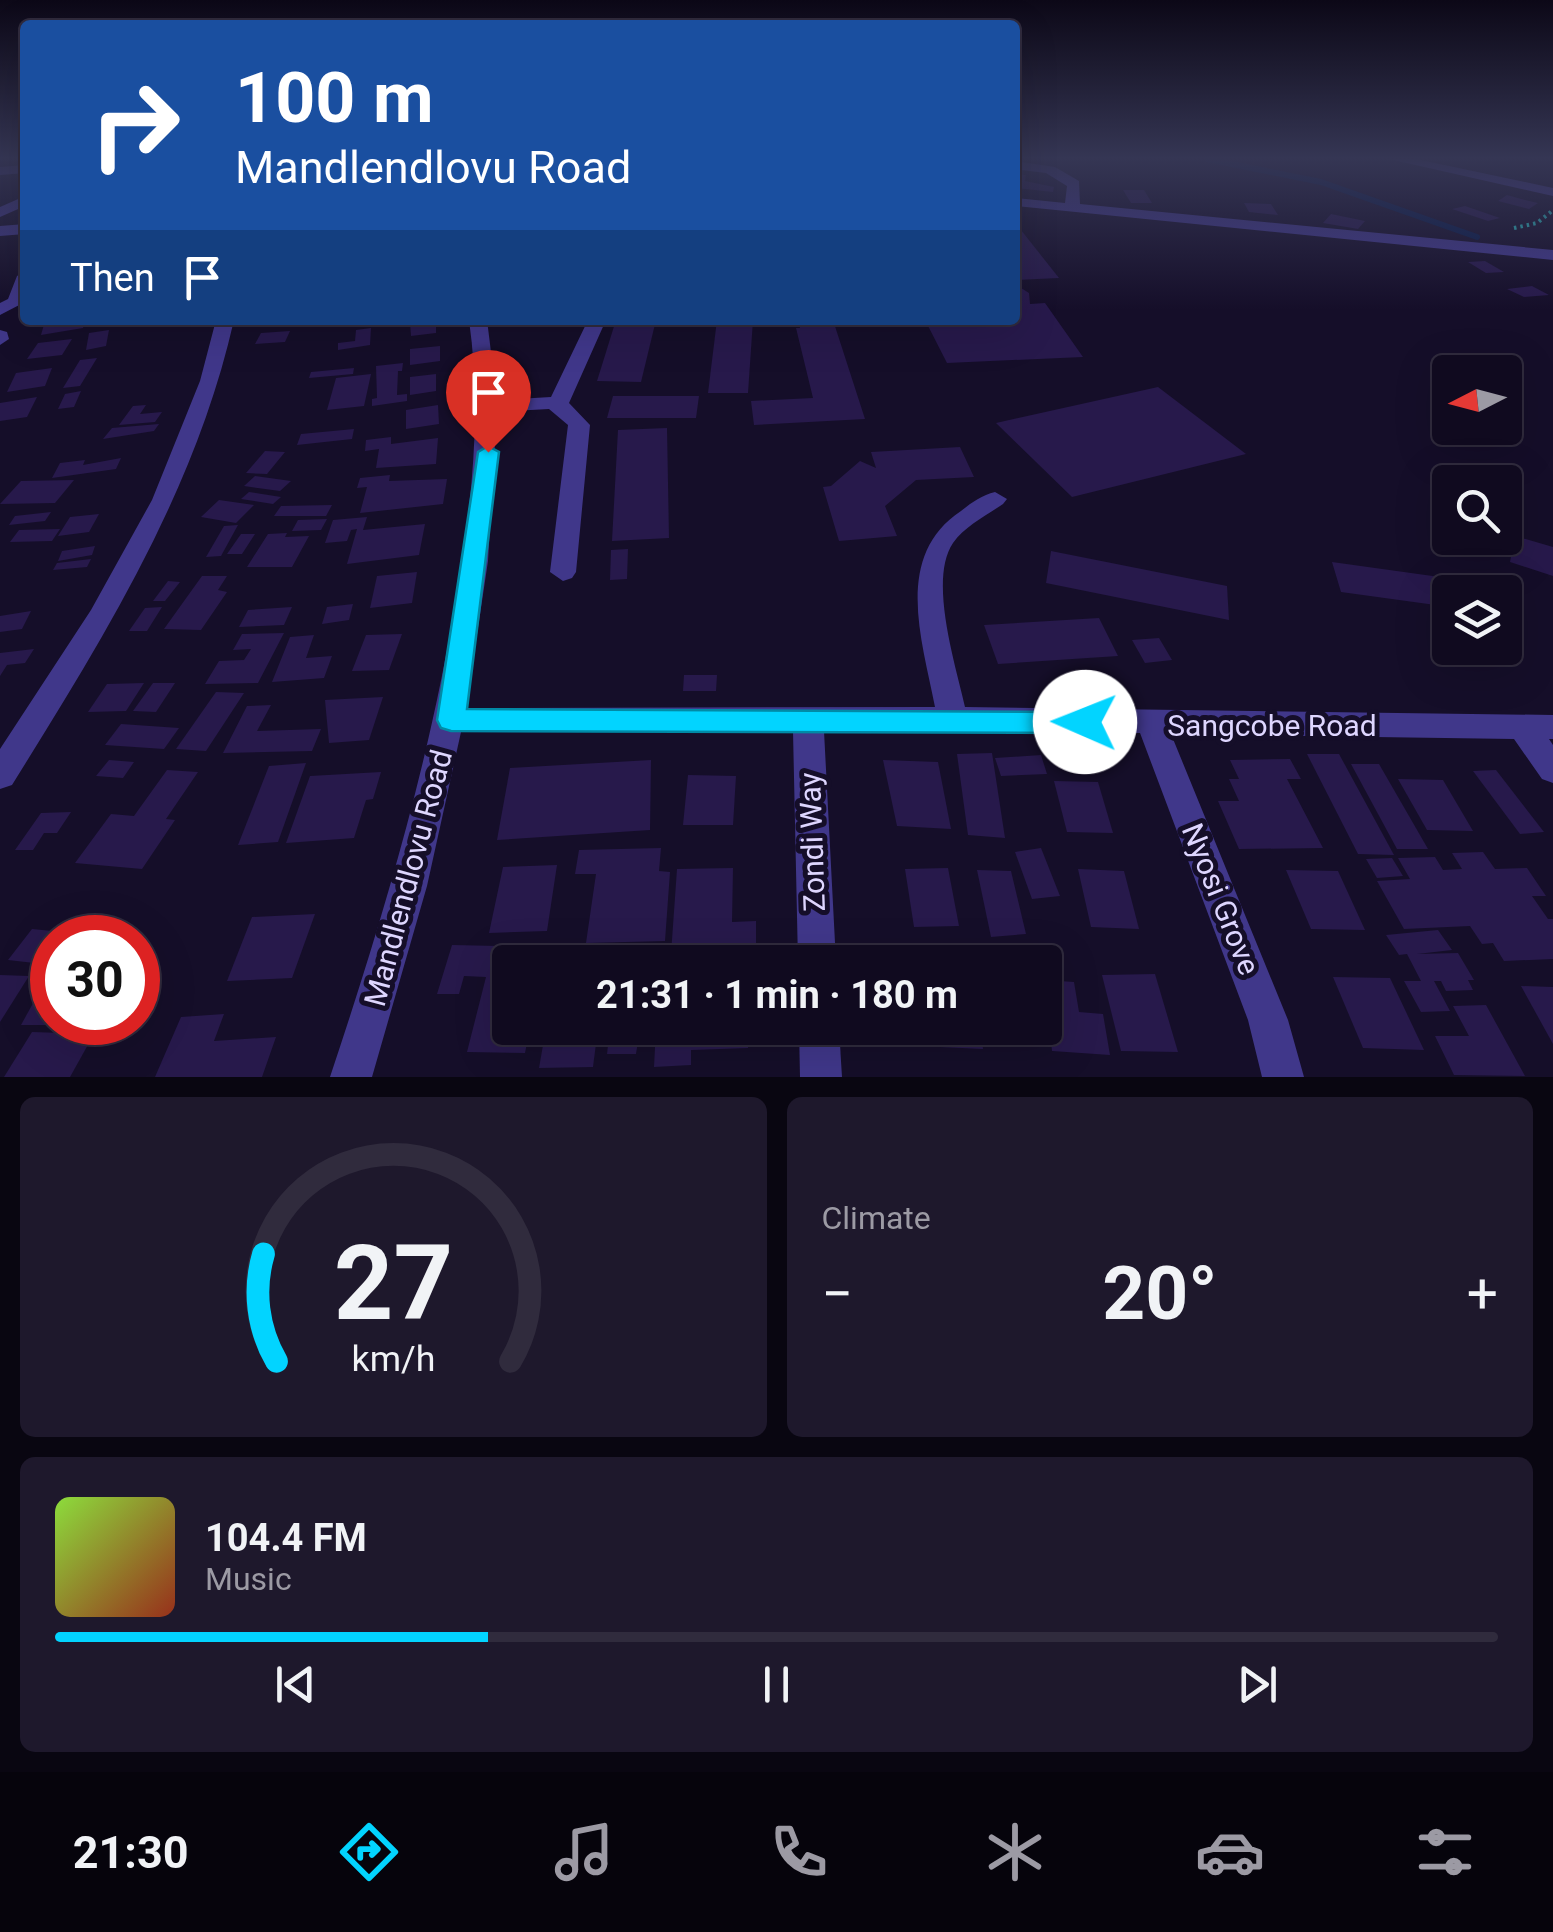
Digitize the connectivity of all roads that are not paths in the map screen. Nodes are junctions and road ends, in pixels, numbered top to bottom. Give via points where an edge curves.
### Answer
1 (1085, 209) edge
2 (1553, 255) edge
3 (20, 290) edge
4 (0, 310) edge
5 (224, 325) edge
6 (479, 325) edge
7 (595, 325) edge
8 (559, 404) junction
9 (488, 407) junction
10 (995, 500) dead end
11 (563, 572) dead end
12 (952, 719) junction
13 (451, 720) junction
14 (808, 721) junction
15 (1152, 724) junction
16 (1538, 726) edge
17 (1553, 770) edge
18 (0, 776) edge
19 (815, 945) edge
20 (819, 1045) edge
21 (351, 1077) edge
22 (820, 1077) edge
23 (1283, 1077) edge

1 - 2 street
3 - 4 street via 16,302
5 - 18 street via 196,422 150,526 74,664
6 - 9 street, Mandlendlovu Road
7 - 8 street
8 - 9 street
8 - 11 street via 579,425
9 - 13 street, Mandlendlovu Road via 488,452
10 - 12 street via 956,525 938,546 930,573
12 - 14 street, Sangcobe Road
12 - 15 street, Sangcobe Road
13 - 14 street, Sangcobe Road
13 - 21 street, Mandlendlovu Road
14 - 19 street, Zondi Way
15 - 16 street, Sangcobe Road
15 - 23 street, Nyosi Grove via 1268,1020
16 - 17 street
20 - 22 street

